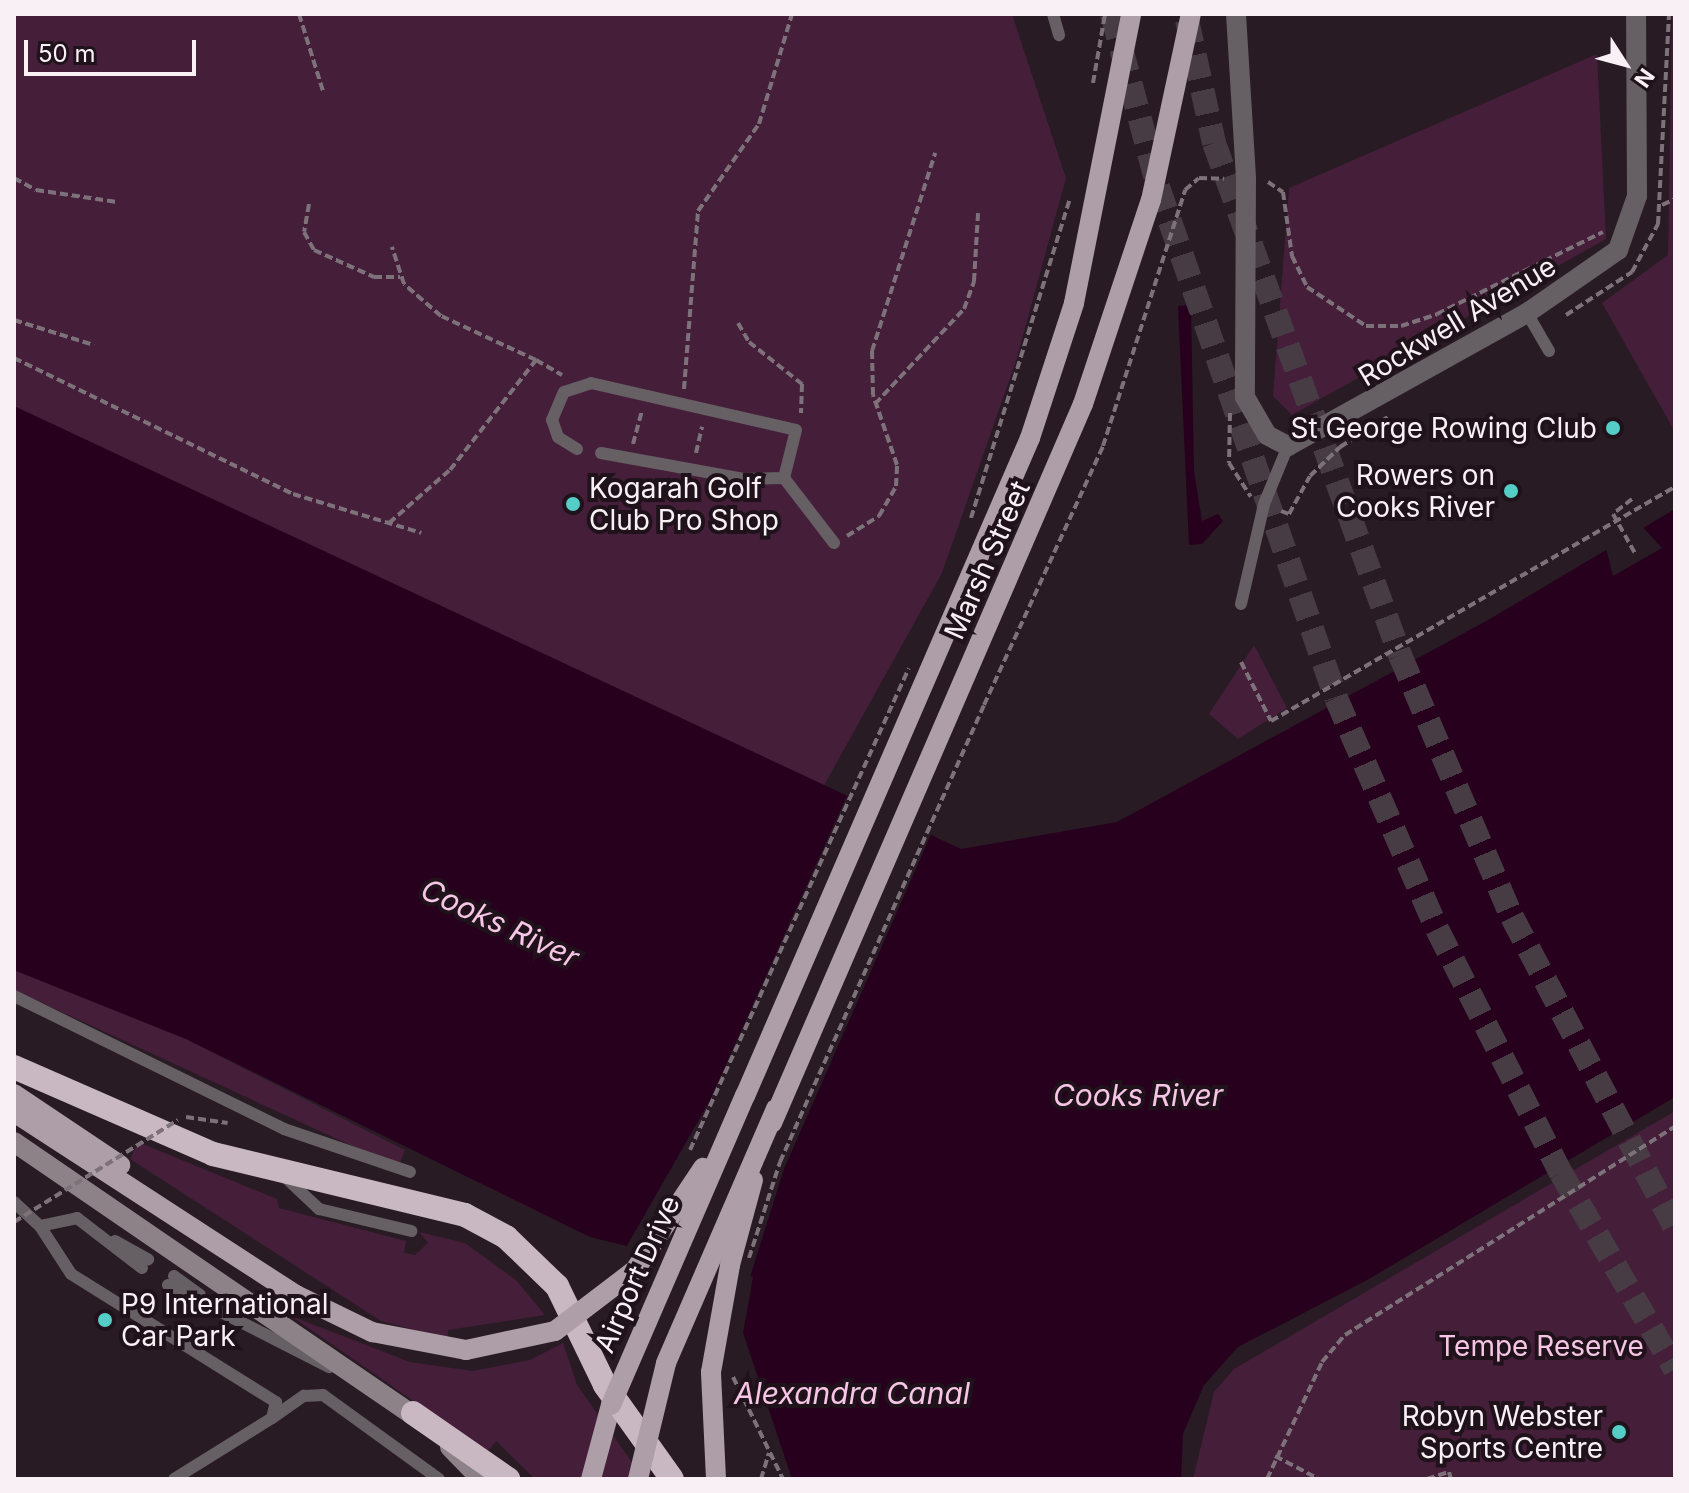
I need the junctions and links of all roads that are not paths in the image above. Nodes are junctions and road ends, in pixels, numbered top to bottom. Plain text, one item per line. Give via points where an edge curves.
1 (1053, 14) edge
2 (1131, 14) edge
3 (1191, 14) edge
4 (1236, 14) edge
5 (1636, 14) edge
6 (1059, 35) dead end
7 (1532, 322) junction
8 (1549, 351) dead end
9 (1288, 446) junction
10 (577, 449) dead end
11 (601, 453) dead end
12 (784, 478) junction
13 (834, 543) road end
14 (1241, 604) dead end
15 (14, 996) edge
16 (14, 1067) edge
17 (14, 1094) edge
18 (745, 1096) junction
19 (776, 1109) junction
20 (14, 1112) edge
21 (14, 1142) edge
22 (410, 1172) dead end
23 (282, 1174) junction
24 (14, 1202) edge
25 (40, 1226) junction
26 (193, 1228) junction
27 (411, 1231) dead end
28 (145, 1263) dead end
29 (171, 1280) dead end
30 (370, 1387) junction
31 (413, 1413) junction
32 (272, 1418) junction
33 (174, 1479) edge
34 (439, 1479) edge
35 (481, 1479) edge
36 (508, 1479) edge
37 (591, 1479) edge
38 (638, 1479) edge
39 (672, 1479) edge
40 (716, 1479) edge

1 - 6 lane
2 - 18 main road, Marsh Street via 1074,303 1013,483
3 - 19 main road, Marsh Street via 1151,200 1057,469
4 - 9 street via 1246,179 1245,397 1267,435
5 - 7 street, Rockwell Avenue via 1632,219 1608,261
7 - 8 lane
7 - 9 street, Rockwell Avenue
9 - 14 lane via 1264,504
10 - 12 lane via 558,437 552,420 574,384 796,430
11 - 12 lane
12 - 13 lane
15 - 22 lane via 284,1129
16 - 23 highway via 175,1140
17 - 26 main road via 91,1142
18 - 26 main road, bridge via 646,1256 603,1300 555,1331 466,1350 398,1341 322,1310
18 - 37 main road, Airport Drive, bridge via 611,1405
19 - 38 main road, bridge via 666,1363
19 - 40 main road, bridge via 714,1343
20 - 26 main road
21 - 30 street
23 - 27 lane via 319,1209
23 - 39 highway via 465,1215 524,1251 557,1286 605,1385
24 - 25 lane
25 - 28 lane via 77,1218
25 - 32 lane via 71,1274 272,1397
29 - 30 lane
30 - 31 street
31 - 35 street
31 - 36 highway
32 - 33 lane
32 - 34 lane via 304,1396 323,1395

